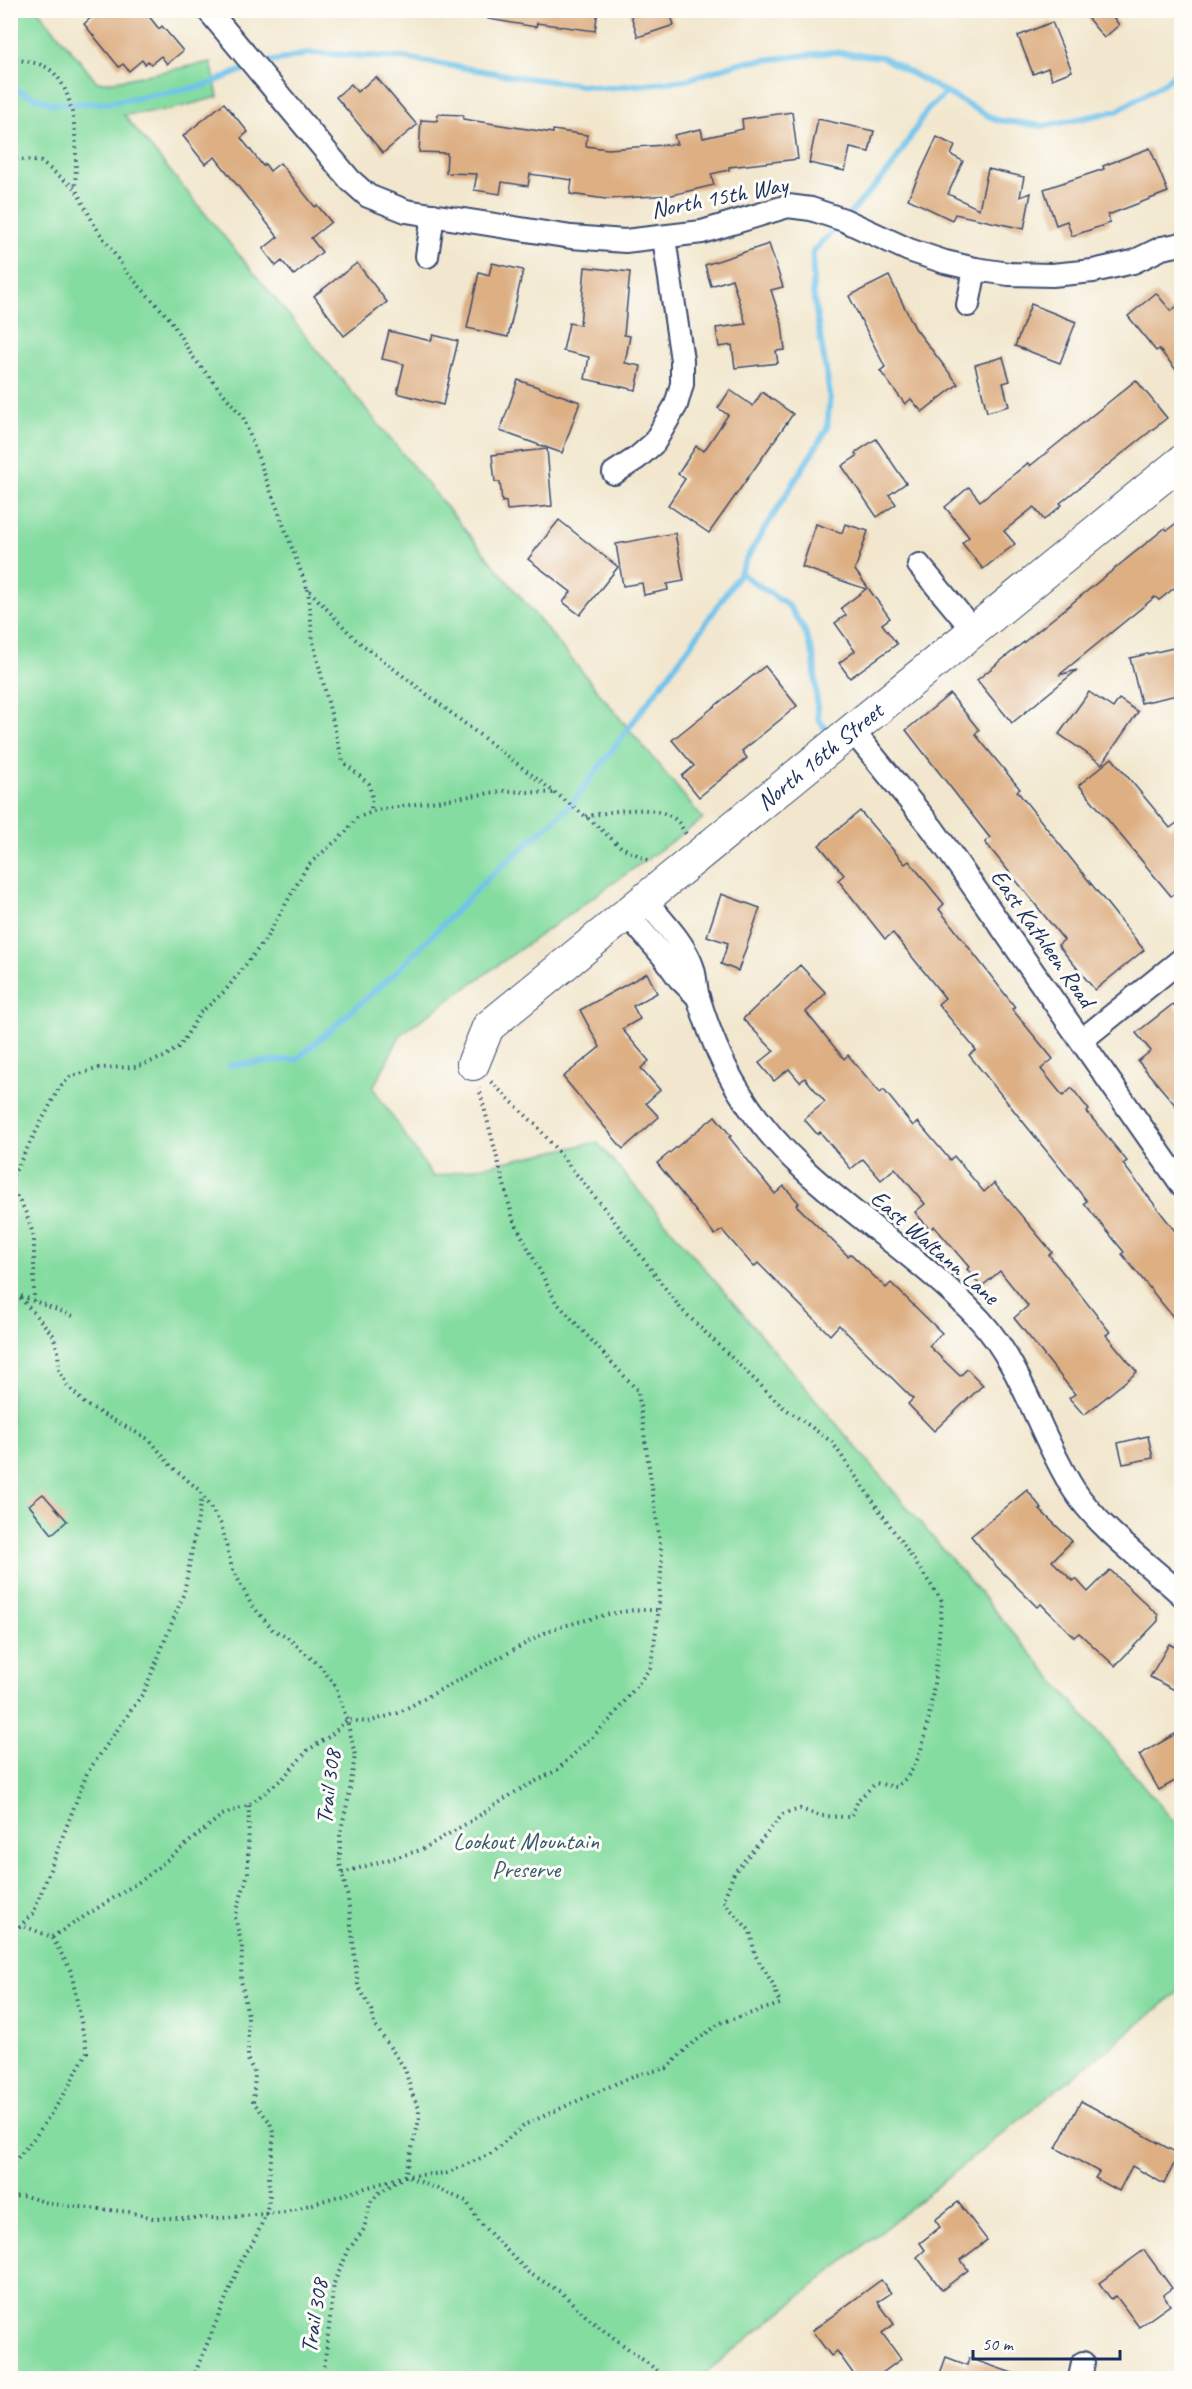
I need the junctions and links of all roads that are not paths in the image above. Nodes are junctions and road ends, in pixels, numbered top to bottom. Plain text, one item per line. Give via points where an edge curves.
1 (208, 10) edge
2 (433, 215) junction
3 (664, 238) junction
4 (1182, 244) edge
5 (427, 256) dead end
6 (975, 270) junction
7 (968, 305) dead end
8 (1182, 461) edge
9 (614, 473) dead end
10 (919, 565) dead end
11 (973, 630) junction
12 (852, 730) junction
13 (650, 910) junction
14 (1182, 959) edge
15 (1082, 1040) junction
16 (472, 1064) road end
17 (1182, 1185) edge
18 (1182, 1595) edge

1 - 2 street, North 15th Way via 350,180 368,196 406,211
2 - 3 street, North 15th Way via 571,237 625,241
2 - 5 street
3 - 6 street, North 15th Way via 702,232 788,206 811,208 909,250
3 - 9 street via 682,384 676,405 654,443
4 - 6 street, North 15th Way via 1093,271 1052,275
6 - 7 street
8 - 11 street, North 16th Street
10 - 11 street
11 - 12 street, North 16th Street
12 - 13 street, North 16th Street via 698,855
12 - 15 street, East Kathleen Road via 932,828
13 - 16 street, North 16th Street via 488,1027
13 - 18 street, East Waltann Lane via 680,963 692,967 698,997 731,1077 766,1128 792,1159 981,1321 1004,1350 1075,1491 1108,1528
14 - 15 street
15 - 17 street, East Kathleen Road

